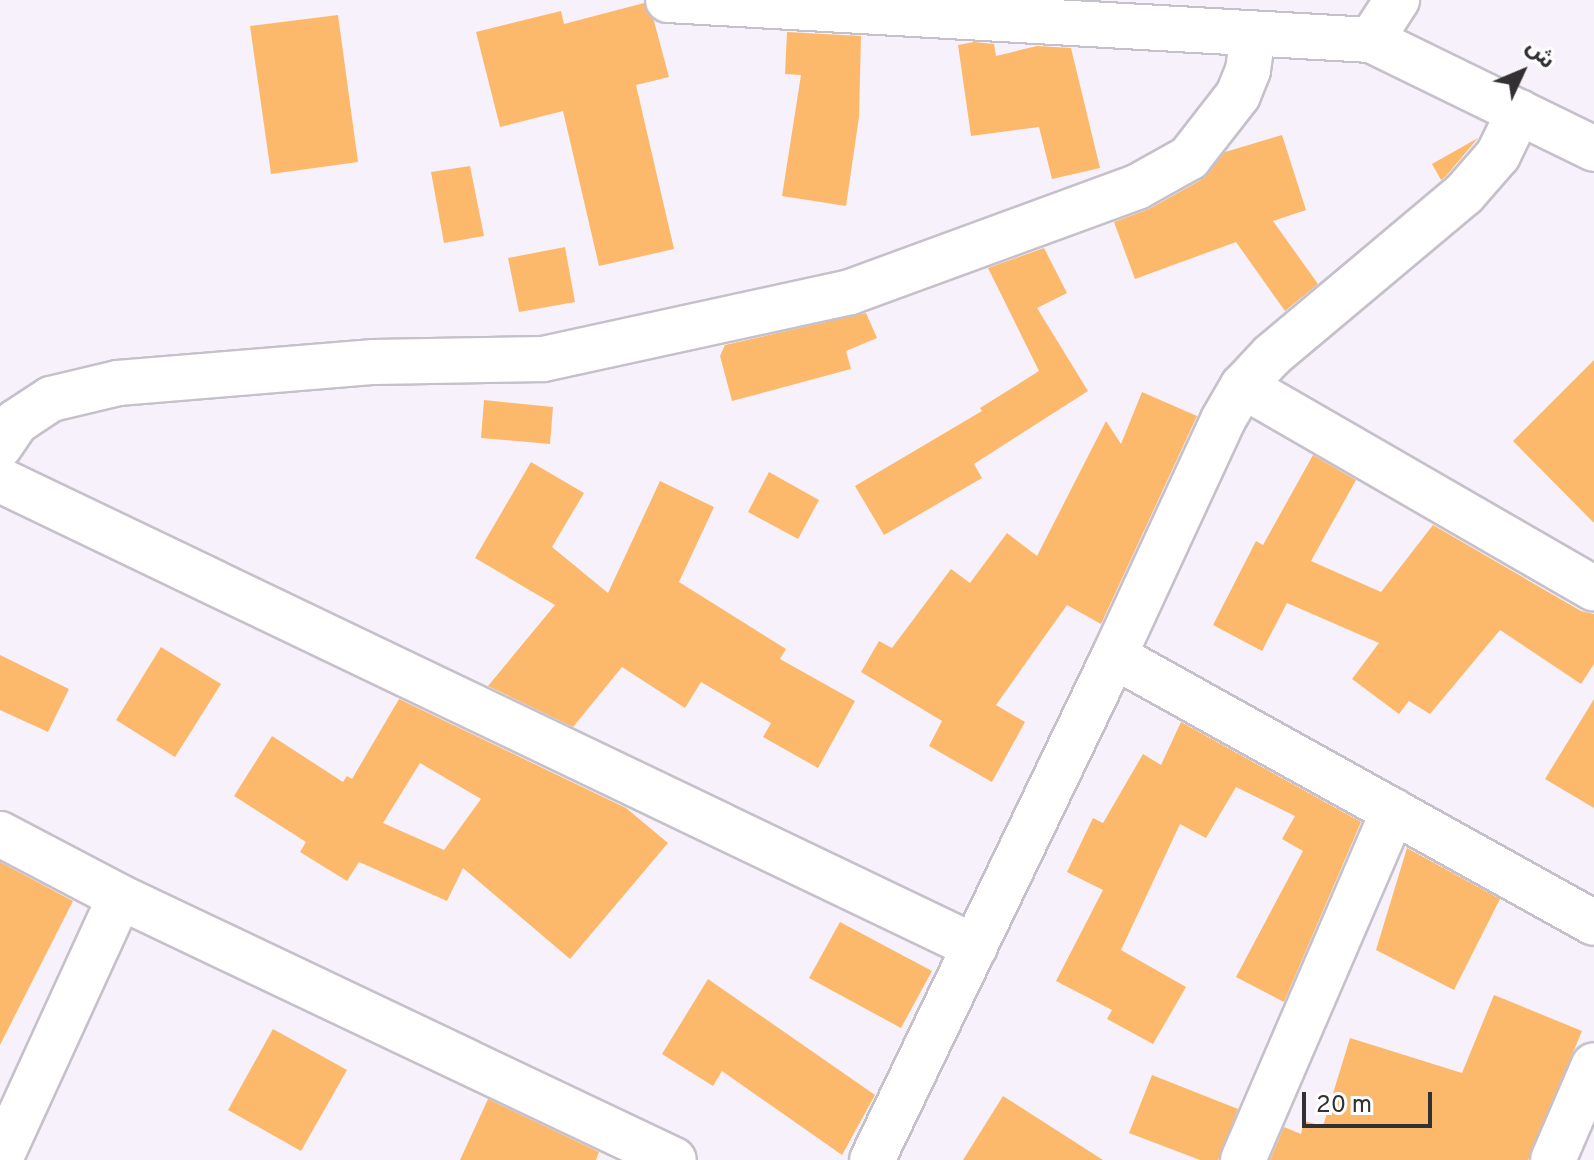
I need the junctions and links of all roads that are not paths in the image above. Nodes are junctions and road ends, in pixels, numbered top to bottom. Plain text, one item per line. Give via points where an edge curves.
1 (668, 0) edge
2 (1397, 0) edge
3 (927, 7) edge
4 (1253, 33) junction
5 (1371, 40) junction
6 (1519, 112) junction
7 (1594, 149) edge
8 (1243, 386) junction
9 (0, 446) edge
10 (0, 480) edge
11 (1594, 589) edge
12 (1114, 656) junction
13 (1393, 811) junction
14 (0, 834) edge
15 (120, 897) junction
16 (1594, 923) edge
17 (975, 947) junction
18 (1594, 1065) edge
19 (0, 1159) edge
20 (674, 1160) edge
21 (872, 1160) edge
22 (1243, 1160) edge
23 (1553, 1160) edge

1 - 3 street
2 - 5 street
3 - 4 street
4 - 5 street
4 - 9 street via 1238,95 1189,158 1137,187 850,292 543,359 374,362 118,383 51,399 16,422
5 - 6 street
6 - 7 street
6 - 8 street via 1498,155 1464,194 1272,355
8 - 11 street
8 - 12 street
10 - 17 street
12 - 13 street
12 - 17 street
13 - 16 street
13 - 22 street
14 - 15 street
15 - 19 street
15 - 20 street
17 - 21 street
18 - 23 street

